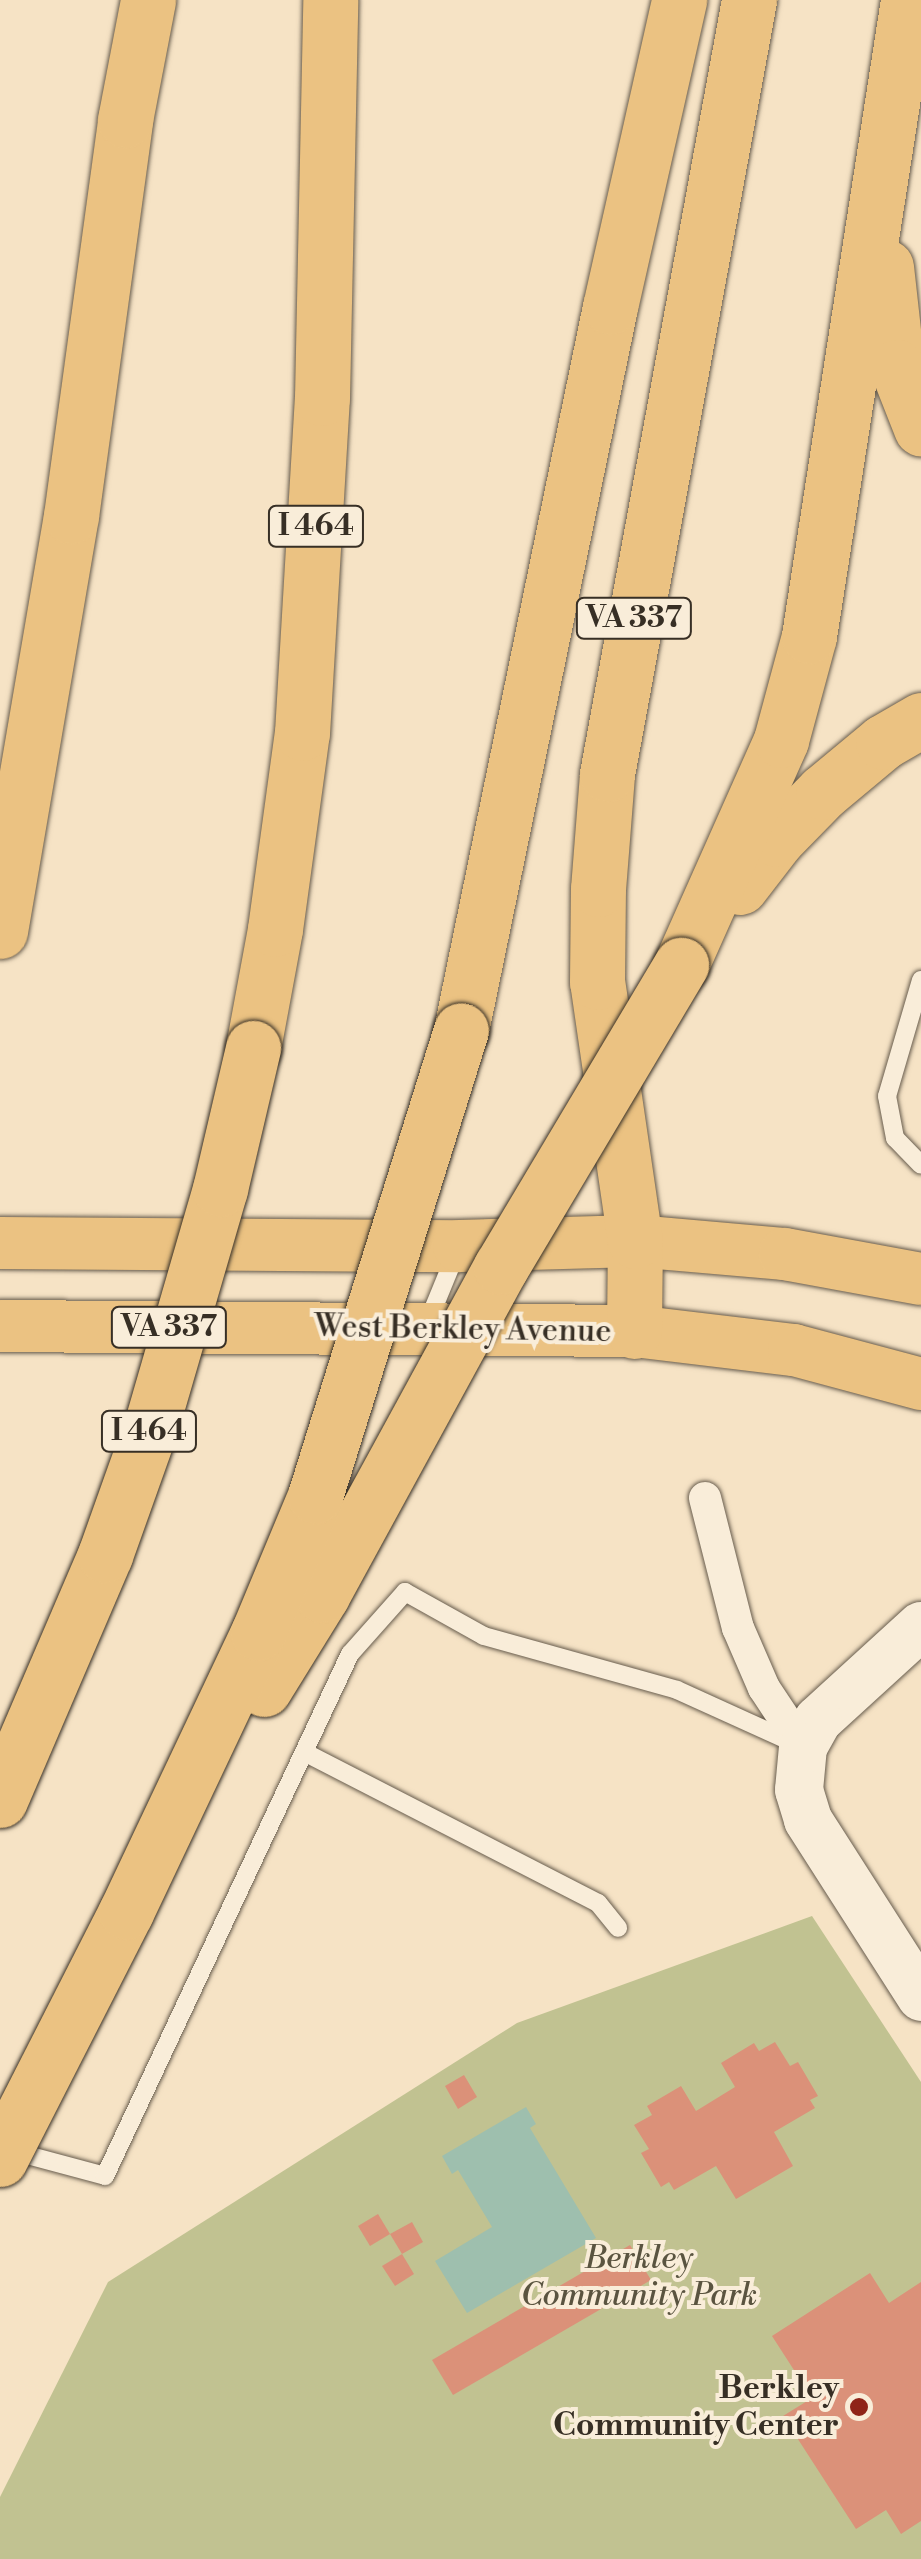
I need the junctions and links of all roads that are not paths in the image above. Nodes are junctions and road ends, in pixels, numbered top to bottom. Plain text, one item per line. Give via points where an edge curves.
1 (132, 0) edge
2 (148, 0) edge
3 (330, 0) edge
4 (679, 0) edge
5 (749, 0) edge
6 (908, 0) edge
7 (124, 120) junction
8 (890, 150) junction
9 (921, 428) edge
10 (921, 720) edge
11 (0, 931) edge
12 (681, 965) junction
13 (921, 980) edge
14 (921, 1165) edge
15 (634, 1241) junction
16 (0, 1243) edge
17 (459, 1246) junction
18 (921, 1279) edge
19 (0, 1326) edge
20 (426, 1328) junction
21 (634, 1331) junction
22 (921, 1384) edge
23 (706, 1498) dead end
24 (921, 1626) edge
25 (803, 1747) junction
26 (304, 1752) junction
27 (0, 1800) edge
28 (126, 1912) junction
29 (618, 1928) dead end
30 (921, 1997) edge
31 (0, 2148) edge
32 (0, 2159) edge

1 - 7 highway
2 - 7 highway
3 - 27 highway, I 464, bridge via 322,398 302,733 275,928 220,1188 152,1422 104,1555
4 - 28 highway, bridge via 461,1030 315,1496
5 - 15 highway, VA 337 via 607,774 597,982
6 - 8 highway
7 - 11 highway via 70,516
8 - 9 highway via 896,367
8 - 12 highway via 809,636 775,756
10 - 12 highway via 823,792 778,838
12 - 28 highway, bridge via 500,1267 322,1595
13 - 14 lane via 887,1096 895,1138
15 - 17 main road
15 - 18 main road via 785,1254
15 - 21 highway
16 - 17 main road
17 - 20 lane
19 - 20 main road, West Berkley Avenue / VA 337
20 - 21 main road, West Berkley Avenue / VA 337
21 - 22 main road, West Berkley Avenue / VA 337 via 794,1350
23 - 25 street via 738,1628 764,1688
24 - 25 main road via 818,1720
25 - 26 lane via 677,1690 484,1636 406,1592 350,1654
25 - 30 main road via 798,1790 808,1820
26 - 29 lane via 598,1903
26 - 31 lane via 105,2176
28 - 32 highway, bridge

